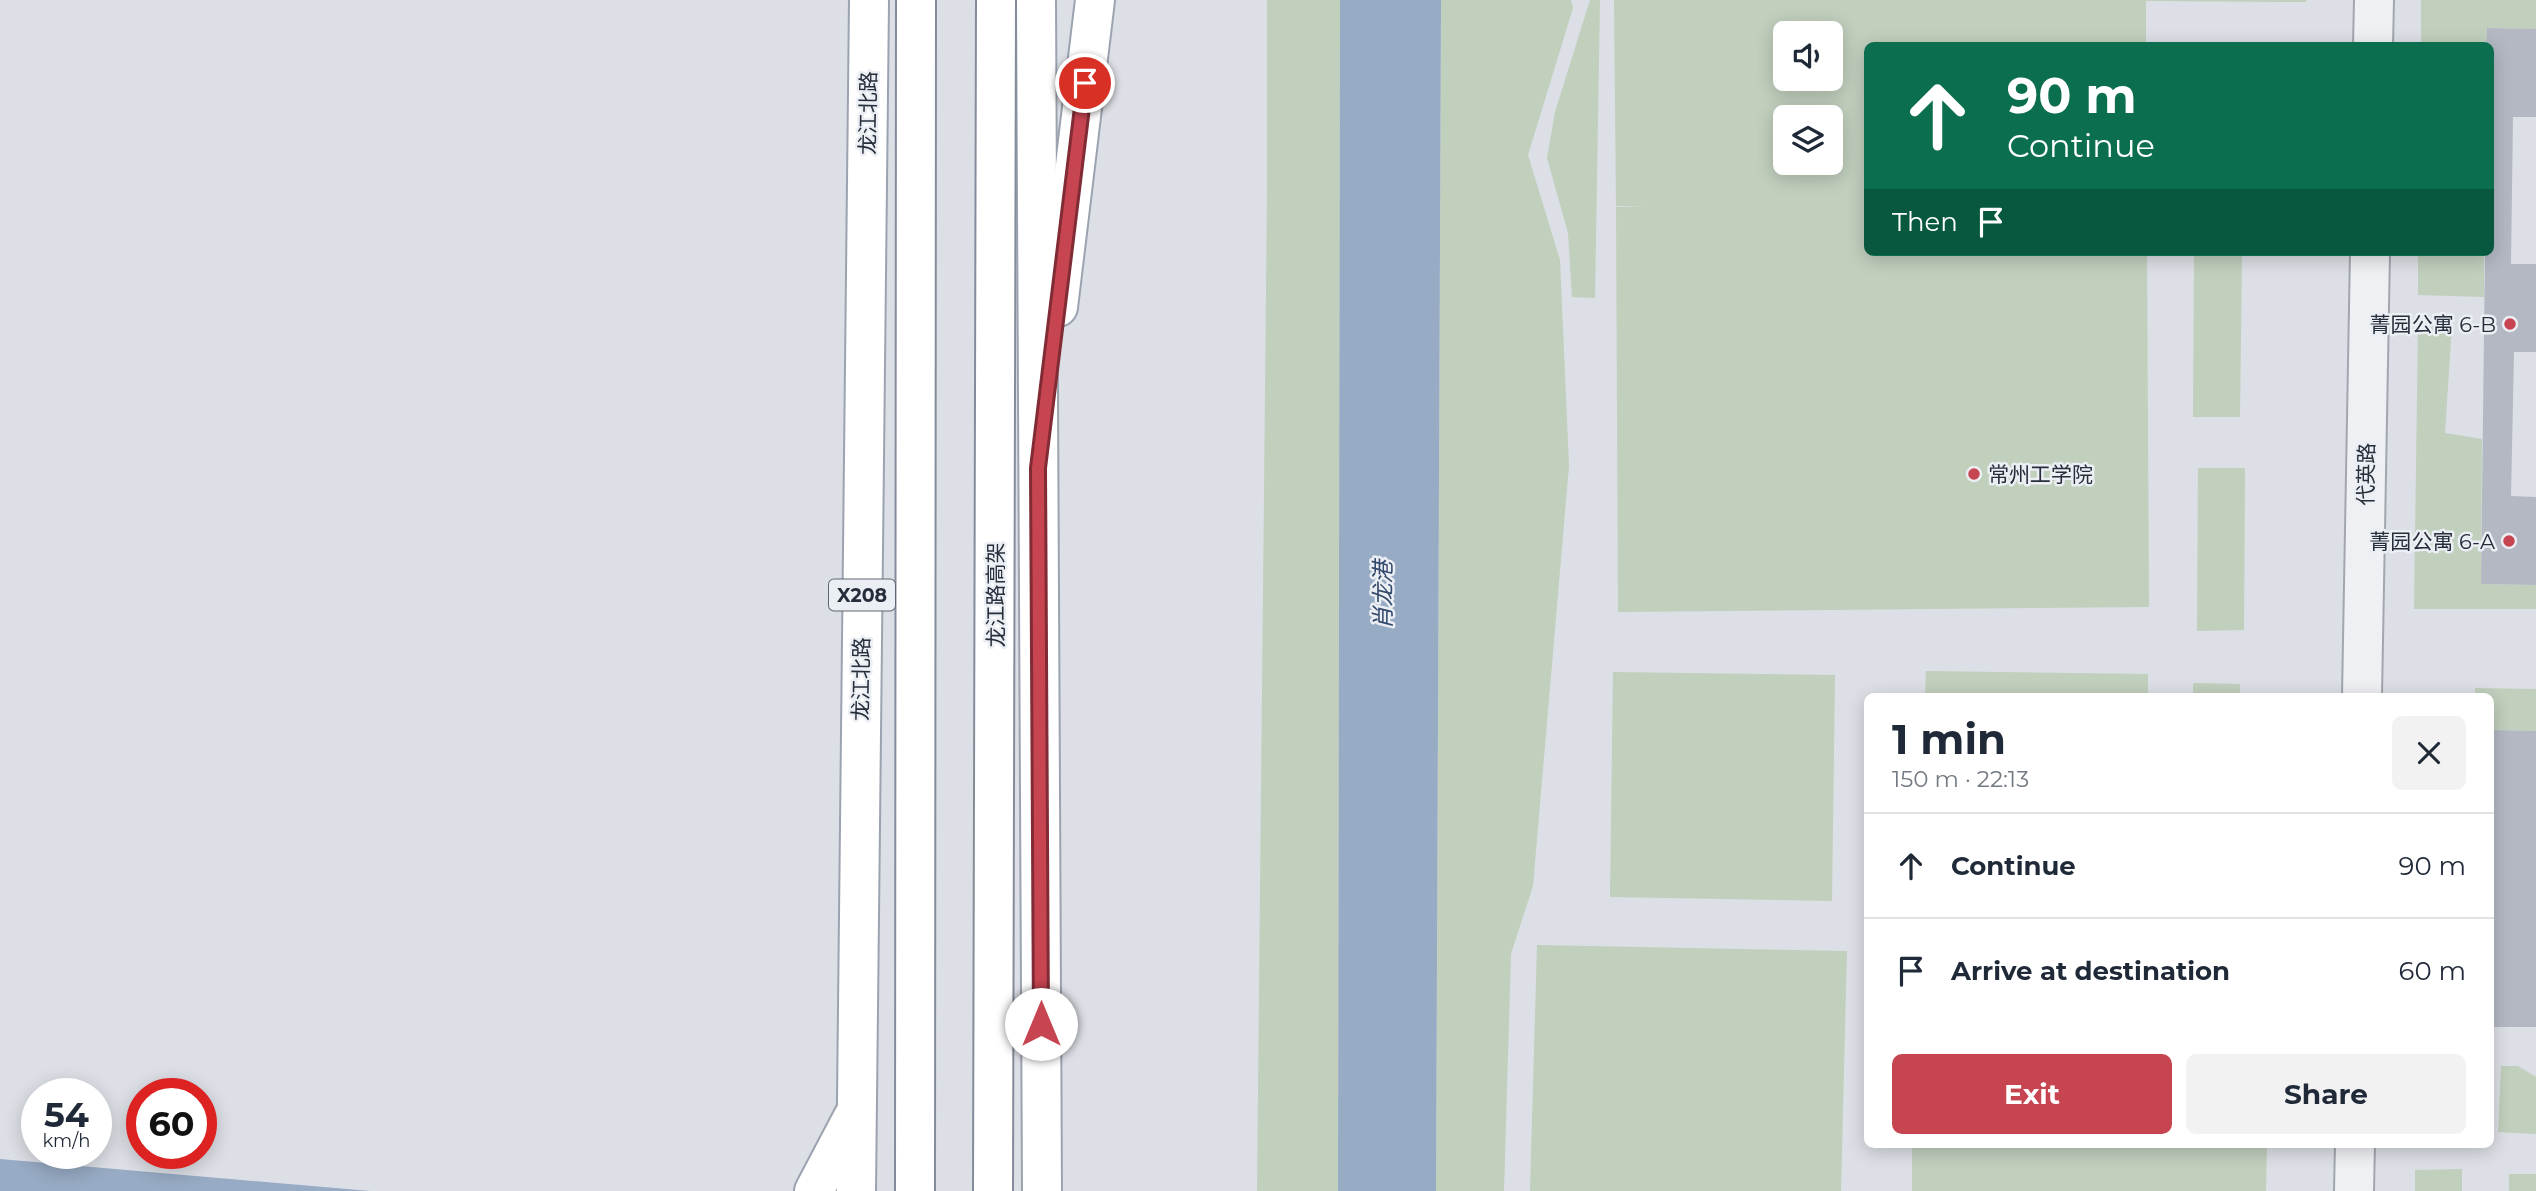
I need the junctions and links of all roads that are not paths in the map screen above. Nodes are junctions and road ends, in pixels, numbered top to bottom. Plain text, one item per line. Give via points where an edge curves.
1 (869, 0) edge
2 (916, 0) edge
3 (1036, 0) edge
4 (1095, 0) edge
5 (2374, 0) edge
6 (997, 5) edge
7 (2373, 42) edge
8 (2370, 256) edge
9 (1038, 468) junction
10 (2362, 693) edge
11 (856, 1112) junction
12 (2355, 1148) edge
13 (814, 1191) edge
14 (856, 1191) edge
15 (915, 1191) edge
16 (993, 1191) edge
17 (1042, 1191) edge
18 (2354, 1191) edge

1 - 11 main road, 龙江北路 / X208
2 - 15 main road
3 - 9 main road
4 - 9 main road
5 - 7 lane
6 - 16 main road, 龙江路高架
8 - 10 lane, 代英路
9 - 17 main road
11 - 13 main road
11 - 14 main road, 龙江北路 / X208
12 - 18 lane

